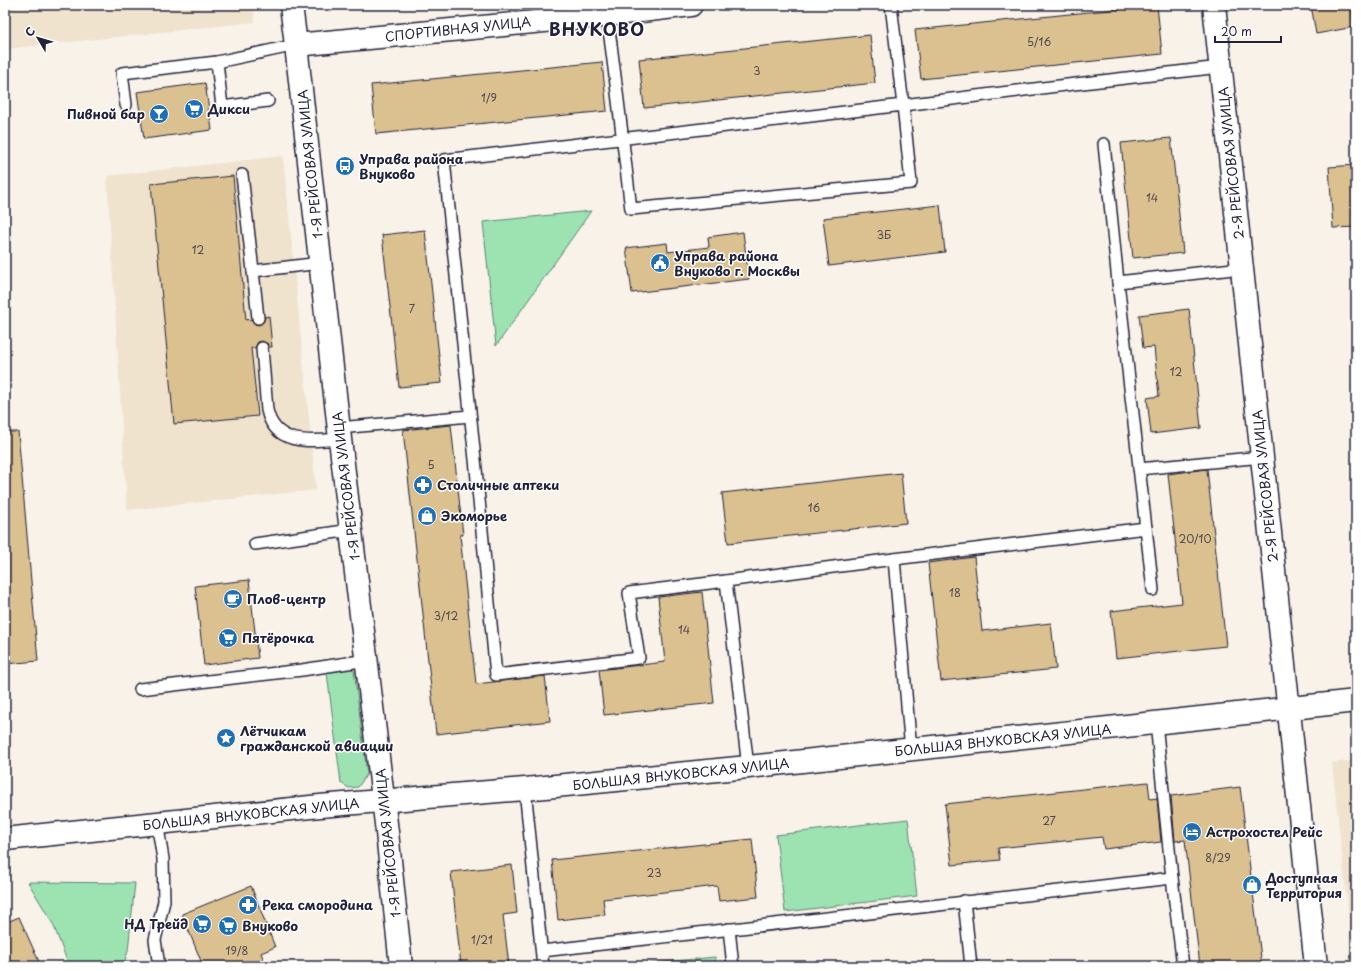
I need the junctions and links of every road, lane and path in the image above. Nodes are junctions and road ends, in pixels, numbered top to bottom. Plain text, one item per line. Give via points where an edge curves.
1 (292, 5) edge
2 (691, 5) edge
3 (891, 5) edge
4 (1214, 5) edge
5 (607, 14) junction
6 (296, 45) junction
7 (217, 62) junction
8 (1220, 67) junction
9 (268, 101) dead end
10 (126, 105) dead end
11 (903, 105) junction
12 (622, 138) junction
13 (1104, 144) dead end
14 (242, 175) dead end
15 (321, 264) junction
16 (1242, 268) junction
17 (253, 271) junction
18 (1118, 282) junction
19 (258, 318) dead end
20 (262, 348) dead end
21 (470, 416) junction
22 (340, 434) junction
23 (1262, 457) junction
24 (1139, 469) junction
25 (1146, 528) junction
26 (351, 530) junction
27 (255, 544) dead end
28 (894, 559) junction
29 (726, 581) junction
30 (1153, 590) dead end
31 (367, 660) junction
32 (140, 689) dead end
33 (1356, 701) edge
34 (1289, 708) junction
35 (1156, 723) junction
36 (911, 750) junction
37 (748, 767) junction
38 (525, 789) junction
39 (383, 801) junction
40 (157, 822) junction
41 (5, 839) edge
42 (1172, 878) junction
43 (964, 901) junction
44 (729, 929) junction
45 (542, 951) junction
46 (159, 966) edge
47 (401, 966) edge
48 (543, 966) edge
49 (733, 966) edge
50 (972, 966) edge
51 (1183, 966) edge
52 (1316, 966) edge

1 - 6 street, 1-Я РЕЙСОВАЯ УЛИЦА
2 - 5 street, СПОРТИВНАЯ УЛИЦА
3 - 11 lane
4 - 8 street, 2-Я РЕЙСОВАЯ УЛИЦА
5 - 6 street, СПОРТИВНАЯ УЛИЦА
5 - 12 lane
6 - 7 lane
6 - 15 street, 1-Я РЕЙСОВАЯ УЛИЦА
7 - 9 lane via 222,107
7 - 10 lane via 122,73
8 - 11 lane
8 - 16 street, 2-Я РЕЙСОВАЯ УЛИЦА
11 - 12 lane
11 - 12 lane via 912,183 631,209
12 - 21 lane via 444,160
13 - 18 lane
14 - 17 lane
15 - 17 lane
15 - 22 street, 1-Я РЕЙСОВАЯ УЛИЦА
16 - 18 lane
16 - 23 street, 2-Я РЕЙСОВАЯ УЛИЦА
17 - 19 lane
18 - 24 lane
20 - 22 lane via 267,410 274,427 293,439 311,442
21 - 22 lane
21 - 29 lane via 496,675 639,658 629,592
22 - 26 street, 1-Я РЕЙСОВАЯ УЛИЦА
23 - 24 lane
23 - 34 street, 2-Я РЕЙСОВАЯ УЛИЦА
24 - 25 lane
25 - 28 lane
25 - 30 lane
26 - 27 lane
26 - 31 street, 1-Я РЕЙСОВАЯ УЛИЦА
28 - 29 lane
28 - 36 lane
29 - 37 lane
31 - 32 lane
31 - 39 street, 1-Я РЕЙСОВАЯ УЛИЦА
33 - 34 street, БОЛЬШАЯ ВНУКОВСКАЯ УЛИЦА
34 - 35 street, БОЛЬШАЯ ВНУКОВСКАЯ УЛИЦА
34 - 52 street, 2-Я РЕЙСОВАЯ УЛИЦА
35 - 36 street, БОЛЬШАЯ ВНУКОВСКАЯ УЛИЦА
35 - 42 lane
36 - 37 street, БОЛЬШАЯ ВНУКОВСКАЯ УЛИЦА
37 - 38 street, БОЛЬШАЯ ВНУКОВСКАЯ УЛИЦА
38 - 39 street, БОЛЬШАЯ ВНУКОВСКАЯ УЛИЦА
38 - 45 lane
39 - 40 street, БОЛЬШАЯ ВНУКОВСКАЯ УЛИЦА
39 - 47 street, 1-Я РЕЙСОВАЯ УЛИЦА
40 - 41 street, БОЛЬШАЯ ВНУКОВСКАЯ УЛИЦА
40 - 46 lane via 163,859 164,901 155,940
42 - 43 lane
42 - 51 lane
43 - 44 lane
43 - 50 lane
44 - 45 lane
44 - 49 lane
45 - 48 lane

